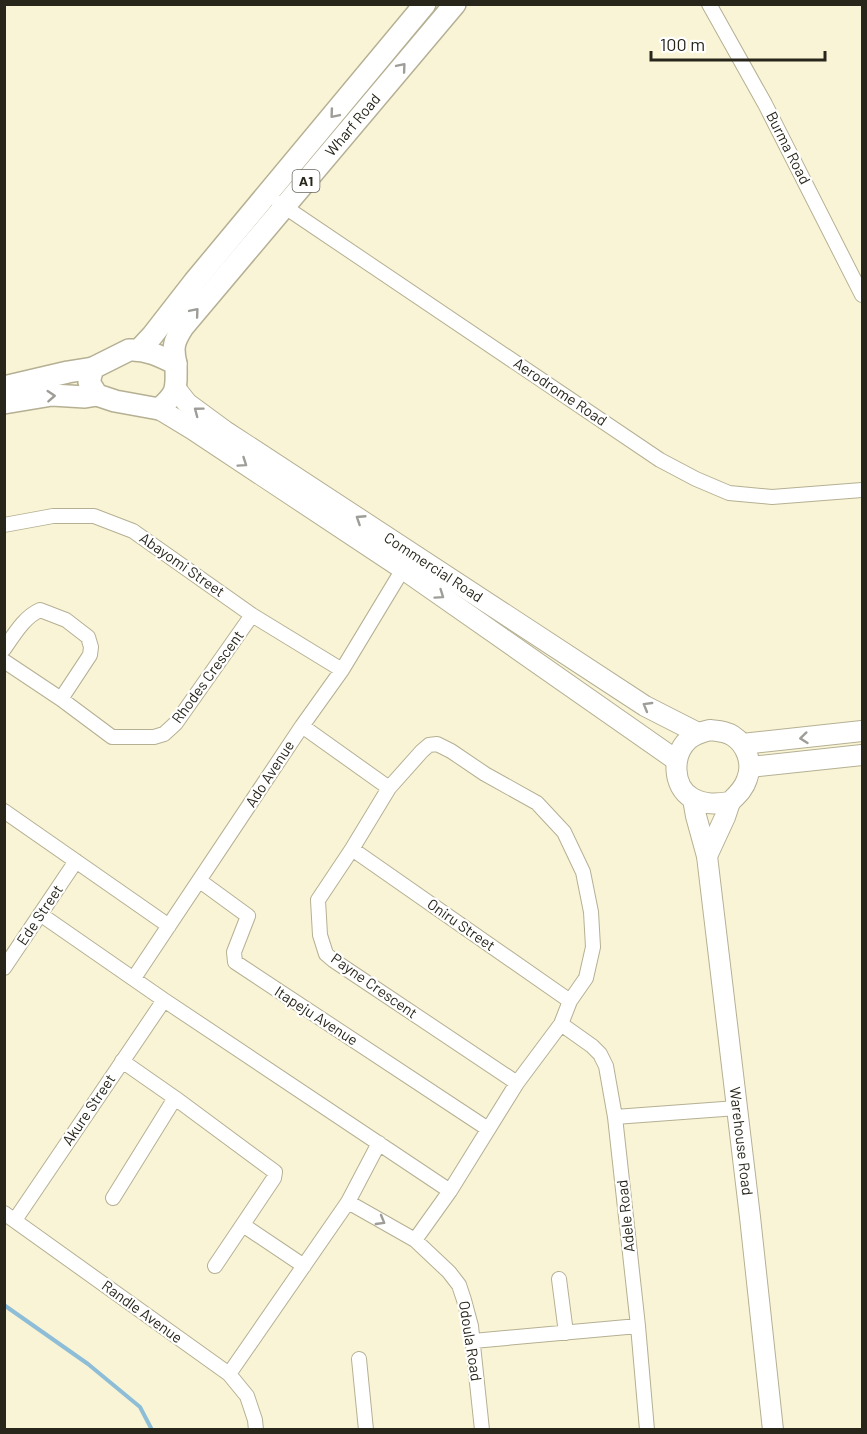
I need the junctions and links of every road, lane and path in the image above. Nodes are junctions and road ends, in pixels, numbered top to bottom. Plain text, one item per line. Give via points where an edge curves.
1 (425, 4) edge
2 (456, 4) edge
3 (709, 4) edge
4 (276, 200) junction
5 (862, 295) edge
6 (139, 350) junction
7 (176, 364) junction
8 (93, 368) junction
9 (4, 387) edge
10 (176, 389) junction
11 (97, 395) junction
12 (4, 403) edge
13 (159, 409) junction
14 (862, 490) edge
15 (4, 525) edge
16 (404, 569) junction
17 (252, 615) junction
18 (4, 649) edge
19 (4, 661) edge
20 (342, 670) junction
21 (61, 699) junction
22 (302, 726) junction
23 (862, 731) edge
24 (698, 733) junction
25 (742, 744) junction
26 (862, 755) edge
27 (676, 760) junction
28 (750, 767) junction
29 (388, 788) junction
30 (693, 798) junction
31 (730, 802) junction
32 (4, 811) edge
33 (352, 849) junction
34 (708, 856) junction
35 (76, 861) junction
36 (200, 881) junction
37 (40, 915) junction
38 (169, 927) junction
39 (4, 968) edge
40 (134, 978) junction
41 (164, 1000) junction
42 (570, 1001) junction
43 (561, 1024) junction
44 (122, 1061) junction
45 (518, 1083) junction
46 (175, 1098) junction
47 (737, 1108) junction
48 (615, 1117) junction
49 (488, 1129) junction
50 (379, 1143) junction
51 (450, 1191) junction
52 (113, 1198) dead end
53 (348, 1202) junction
54 (10, 1216) edge
55 (243, 1225) junction
56 (415, 1240) junction
57 (215, 1266) dead end
58 (304, 1266) junction
59 (559, 1279) dead end
60 (638, 1326) junction
61 (566, 1333) junction
62 (473, 1341) junction
63 (359, 1359) dead end
64 (229, 1374) junction
65 (256, 1430) edge
66 (366, 1430) edge
67 (482, 1430) edge
68 (647, 1430) edge
69 (773, 1430) edge

1 -> 4 main road, Wharf Road / A1
4 -> 2 main road, Wharf Road / A1
3 - 5 street, Burma Road via 765,104
4 - 6 main road, Wharf Road / A1
7 -> 4 main road, Wharf Road / A1 via 175,340
4 - 14 street, Aerodrome Road via 660,460 696,479 729,493 772,498
6 - 7 main road
6 - 8 main road via 129,350
7 - 10 main road
8 - 9 main road
8 - 11 main road via 89,381
10 - 13 main road
24 -> 10 main road, Commercial Road via 645,706 225,431
12 -> 11 main road via 52,395
11 - 13 main road
13 -> 16 main road, Commercial Road
15 - 17 street, Abayomi Street via 52,516 94,516 133,531
16 - 20 street, Ado Avenue
16 -> 27 main road, Commercial Road
17 - 20 street, Abayomi Street
17 - 21 street, Rhodes Crescent via 176,723 164,734 112,737
18 - 21 street via 21,625 40,610 66,620 88,637 90,655
19 - 21 street, Rhodes Crescent
20 - 22 street, Ado Avenue
22 - 29 street
22 - 36 street, Ado Avenue
23 -> 25 main road
24 - 25 main road via 722,731
24 - 27 main road via 688,740
25 - 28 main road
26 - 28 main road
27 - 30 main road via 680,783
28 - 31 main road via 742,790
29 - 33 street, Payne Crescent
29 - 42 street, Payne Crescent via 422,751 437,744 537,803 564,832 583,872 593,947 586,978
30 - 31 main road via 708,804
30 - 34 main road, Warehouse Road
31 - 34 main road, Warehouse Road
32 - 35 street
33 - 42 street, Oniru Street
33 - 45 street, Payne Crescent via 318,900 320,935 326,954
34 - 47 main road, Warehouse Road
35 - 37 street, Ede Street
35 - 38 street
36 - 38 street, Ado Avenue
36 - 49 street, Itapeju Avenue via 248,916 234,952 235,962
37 - 39 street, Ede Street
37 - 40 street
38 - 40 street, Ado Avenue
40 - 41 street
41 - 44 street, Akure Street
41 - 50 street
42 - 43 street
43 - 45 street
43 - 48 street, Adele Road via 600,1054 606,1066
44 - 46 street
44 - 54 street, Akure Street
45 - 49 street
46 - 52 street
46 - 55 street via 275,1172
47 - 48 street
47 - 69 main road, Warehouse Road
48 - 60 street, Adele Road
49 - 51 street
50 - 51 street
50 - 53 street
51 - 56 street
53 -> 56 street, Odoula Road
53 - 58 street
54 - 64 street, Randle Avenue
55 - 57 street
55 - 58 street
56 - 62 street, Odoula Road via 459,1285
58 - 64 street
59 - 61 street
60 - 61 street
60 - 68 street, Adele Road
61 - 62 street
62 - 67 street, Odoula Road
63 - 66 street
64 - 65 street, Randle Avenue via 247,1396

